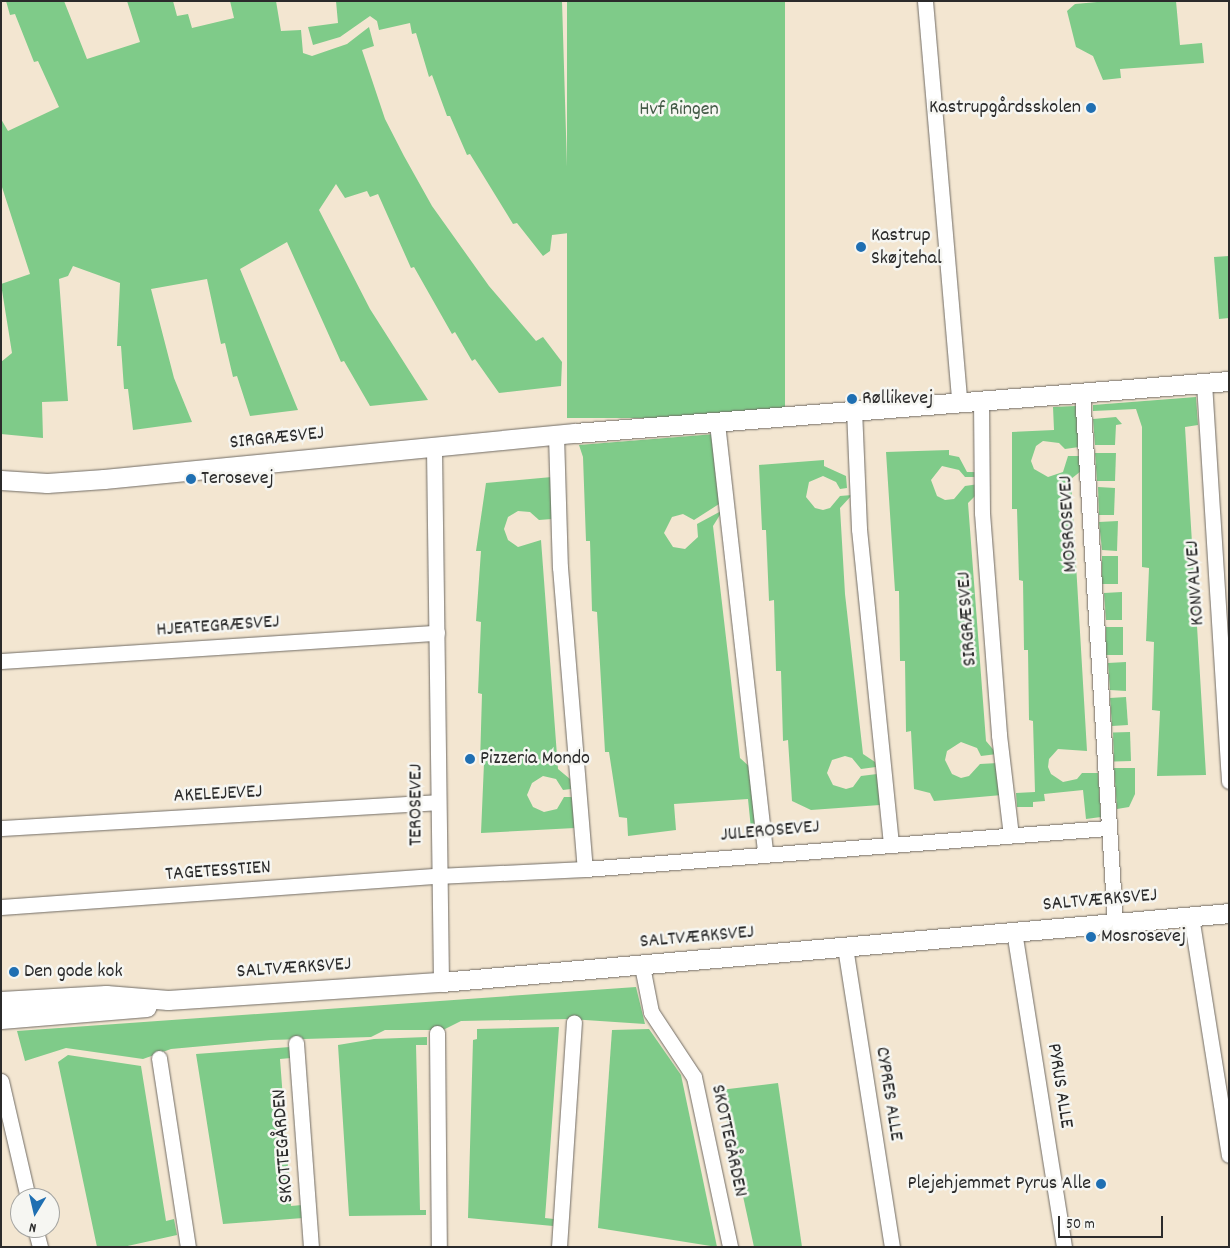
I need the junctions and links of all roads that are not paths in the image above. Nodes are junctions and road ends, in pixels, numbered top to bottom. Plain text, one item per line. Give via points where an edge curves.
1 (925, 1) edge
2 (1229, 380) edge
3 (1204, 383) junction
4 (1082, 392) junction
5 (982, 399) junction
6 (959, 401) junction
7 (854, 409) junction
8 (717, 423) junction
9 (556, 435) junction
10 (434, 448) junction
11 (1, 480) edge
12 (437, 633) junction
13 (1, 661) edge
14 (1229, 781) edge
15 (437, 802) junction
16 (1, 828) edge
17 (1107, 828) junction
18 (1011, 835) junction
19 (891, 843) junction
20 (764, 852) junction
21 (585, 869) junction
22 (437, 876) junction
23 (1, 908) edge
24 (1229, 914) edge
25 (1191, 916) junction
26 (1115, 923) junction
27 (1014, 931) junction
28 (845, 947) junction
29 (642, 966) junction
30 (441, 982) junction
31 (168, 1000) junction
32 (1, 1001) edge
33 (1, 1019) edge
34 (574, 1023) dead end
35 (436, 1033) dead end
36 (296, 1043) dead end
37 (159, 1058) dead end
38 (1, 1081) edge
39 (1229, 1155) edge
40 (26, 1188) edge
41 (188, 1247) edge
42 (311, 1247) edge
43 (439, 1247) edge
44 (559, 1247) edge
45 (730, 1247) edge
46 (892, 1247) edge
47 (1064, 1247) edge

1 - 6 street
2 - 3 street, SIRGRÆSVEJ
3 - 4 street, SIRGRÆSVEJ
3 - 14 street, KONVALVEJ
4 - 5 street, SIRGRÆSVEJ
4 - 17 street, MOSROSEVEJ
5 - 6 street, SIRGRÆSVEJ
5 - 18 street, SIRGRÆSVEJ via 982,513 999,735
6 - 7 street, SIRGRÆSVEJ
7 - 8 street, SIRGRÆSVEJ
7 - 19 street via 859,529
8 - 9 street, SIRGRÆSVEJ
8 - 20 street
9 - 10 street, SIRGRÆSVEJ
9 - 21 street via 560,567
10 - 11 street, SIRGRÆSVEJ via 104,479 47,483
10 - 12 street, TEROSEVEJ
12 - 13 street, HJERTEGRÆSVEJ
12 - 15 street, TEROSEVEJ
15 - 16 street, AKELEJEVEJ
15 - 22 street, TEROSEVEJ
17 - 18 street, JULEROSEVEJ
17 - 26 street, MOSROSEVEJ
18 - 19 street, JULEROSEVEJ
19 - 20 street, JULEROSEVEJ
20 - 21 street, JULEROSEVEJ
21 - 22 street, JULEROSEVEJ
22 - 23 street, TAGETESSTIEN
22 - 30 street, TEROSEVEJ
24 - 25 street, SALTVÆRKSVEJ
25 - 26 street, SALTVÆRKSVEJ
25 - 39 street
26 - 27 street, SALTVÆRKSVEJ
27 - 28 street, SALTVÆRKSVEJ
27 - 47 street, PYRUS ALLE
28 - 29 street, SALTVÆRKSVEJ
28 - 46 street, CYPRES ALLE
29 - 30 street, SALTVÆRKSVEJ
29 - 45 street, SKOTTEGÅRDEN via 651,1012 694,1077
30 - 31 street, SALTVÆRKSVEJ
31 - 32 street, SALTVÆRKSVEJ via 106,995
31 - 33 street, SALTVÆRKSVEJ via 150,1007
34 - 44 street
35 - 43 street
36 - 42 street, SKOTTEGÅRDEN
37 - 41 street
38 - 40 street

